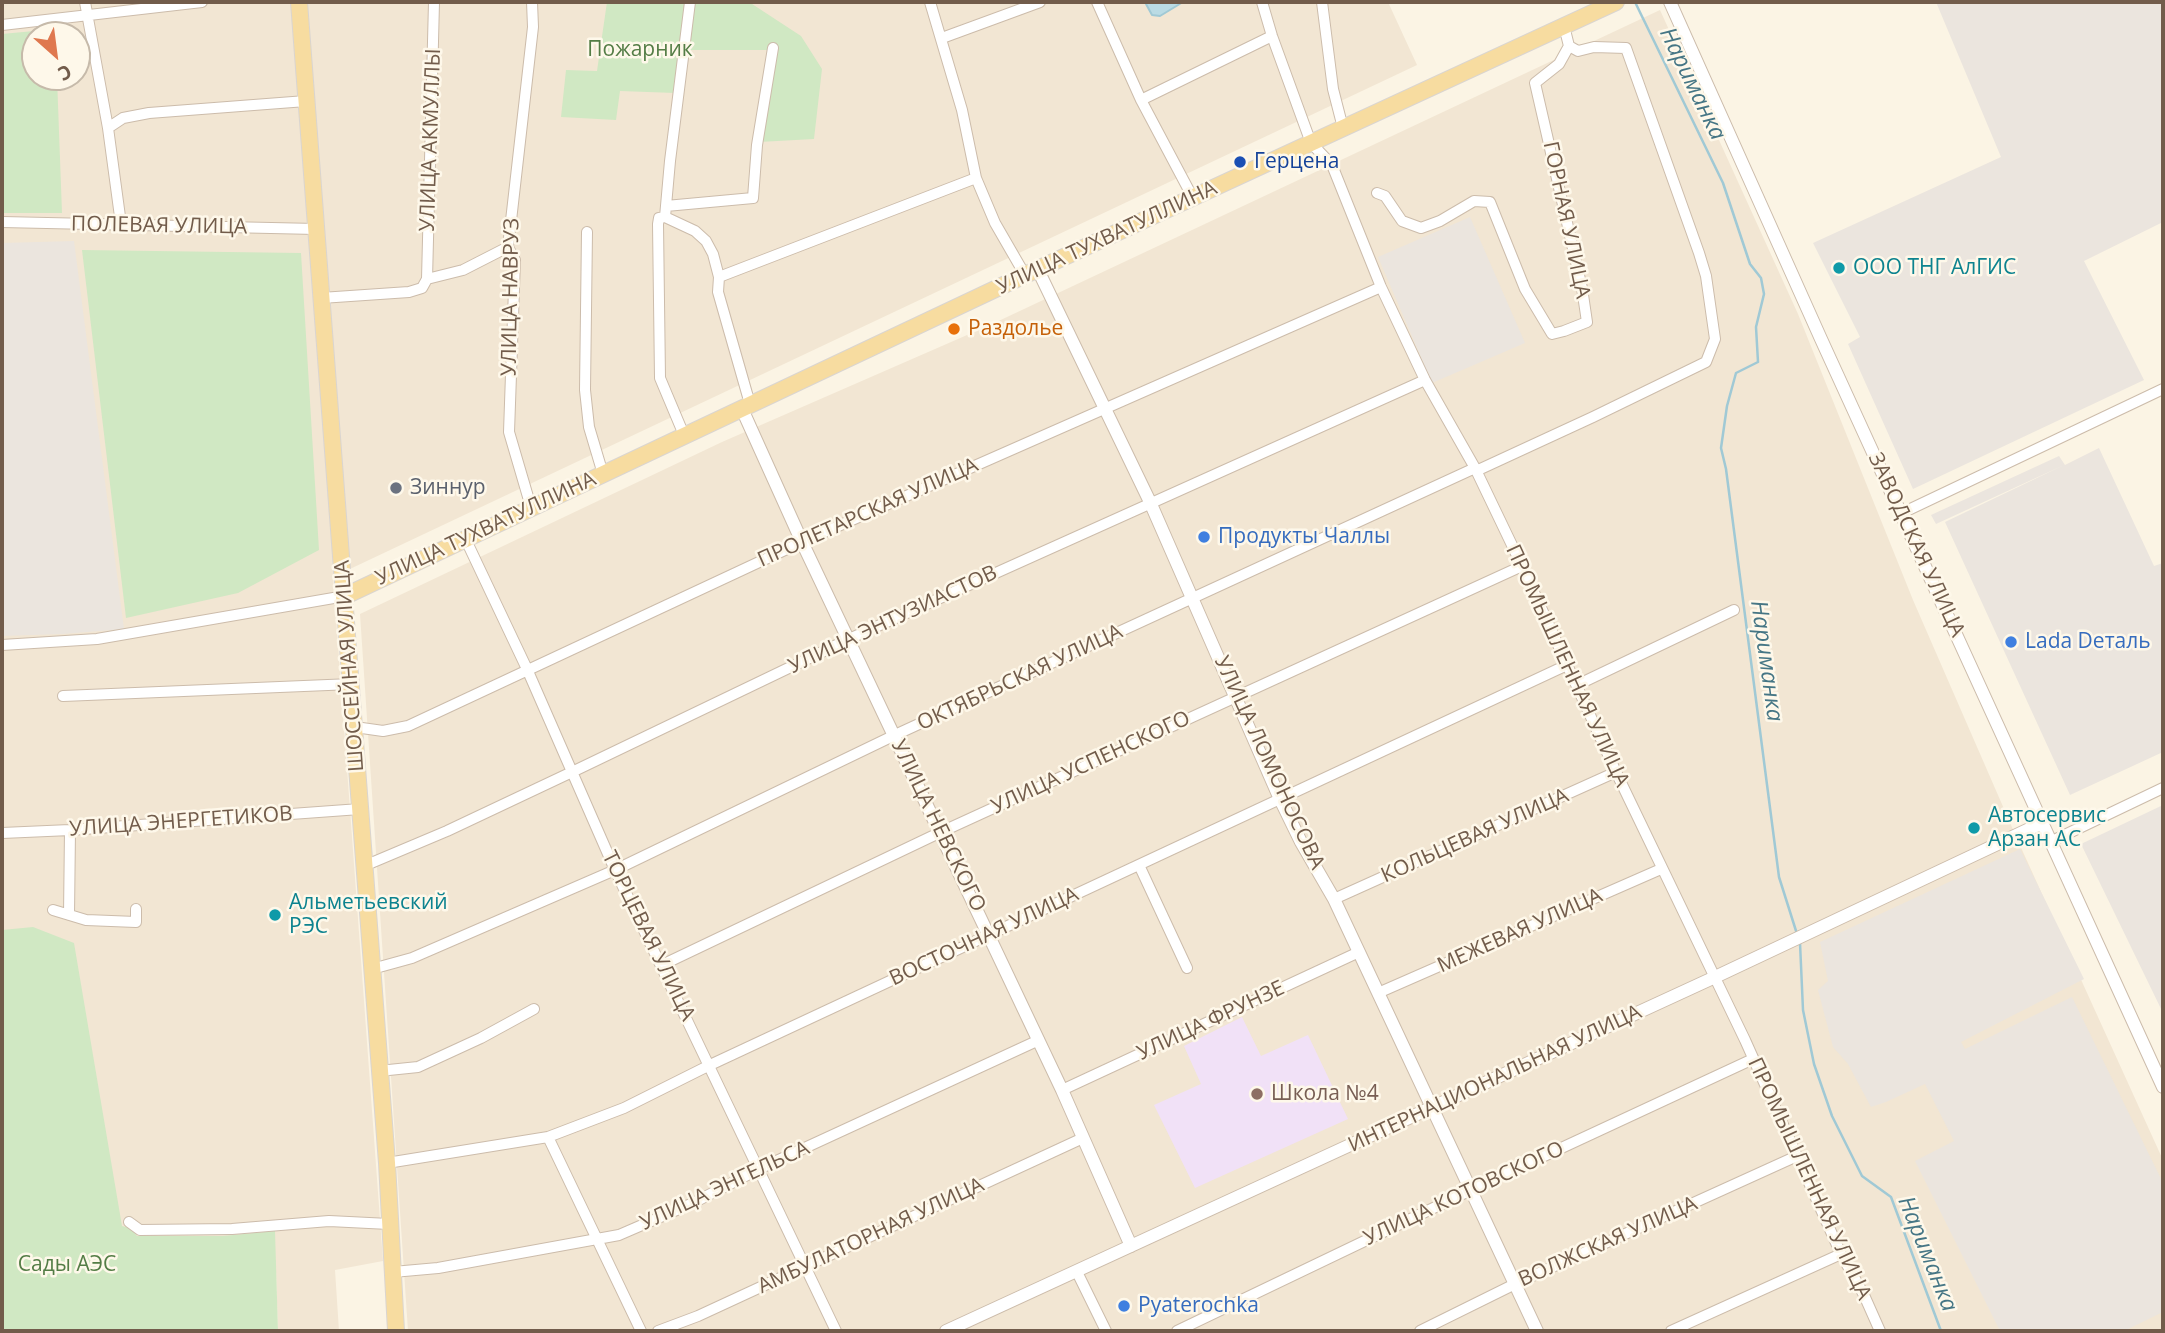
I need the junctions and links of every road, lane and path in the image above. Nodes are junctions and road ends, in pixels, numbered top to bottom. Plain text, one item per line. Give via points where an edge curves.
1 (85, 2) edge
2 (202, 2) edge
3 (299, 2) edge
4 (435, 2) edge
5 (533, 2) edge
6 (690, 2) edge
7 (930, 2) edge
8 (1040, 2) edge
9 (1097, 2) edge
10 (1262, 2) edge
11 (1322, 2) edge
12 (1616, 2) edge
13 (1670, 2) edge
14 (86, 16) junction
15 (2, 25) edge
16 (1563, 26) junction
17 (1272, 36) junction
18 (942, 38) junction
19 (1569, 46) junction
20 (773, 48) dead end
21 (1141, 100) junction
22 (306, 101) junction
23 (107, 128) junction
24 (1343, 128) junction
25 (1311, 143) junction
26 (976, 178) junction
27 (1377, 193) dead end
28 (1192, 198) junction
29 (666, 211) junction
30 (2, 222) edge
31 (121, 224) junction
32 (316, 229) junction
33 (587, 232) dead end
34 (508, 247) junction
35 (1031, 272) junction
36 (719, 277) junction
37 (427, 278) junction
38 (1381, 287) junction
39 (321, 298) junction
40 (1425, 380) junction
41 (2163, 389) edge
42 (746, 407) junction
43 (1103, 408) junction
44 (684, 435) junction
45 (1476, 470) junction
46 (603, 474) junction
47 (1150, 502) junction
48 (531, 507) junction
49 (1902, 513) junction
50 (465, 538) junction
51 (802, 542) junction
52 (1522, 566) junction
53 (345, 596) junction
54 (1194, 598) junction
55 (1734, 610) dead end
56 (849, 639) junction
57 (2, 645) edge
58 (1567, 665) junction
59 (527, 669) junction
60 (352, 684) junction
61 (1577, 685) junction
62 (63, 696) dead end
63 (1237, 696) junction
64 (355, 727) junction
65 (894, 735) junction
66 (572, 772) junction
67 (1616, 772) junction
68 (2163, 788) edge
69 (1280, 799) junction
70 (360, 809) junction
71 (2042, 823) junction
72 (71, 830) junction
73 (941, 832) junction
74 (2, 833) edge
75 (2050, 842) junction
76 (1139, 865) junction
77 (364, 866) junction
78 (1661, 869) junction
79 (615, 870) junction
80 (1334, 899) junction
81 (53, 909) dead end
82 (136, 909) dead end
83 (69, 915) junction
84 (990, 934) junction
85 (1359, 952) junction
86 (662, 965) junction
87 (1187, 968) dead end
88 (372, 969) junction
89 (1713, 978) junction
90 (1378, 992) junction
91 (534, 1009) dead end
92 (1039, 1040) junction
93 (1753, 1059) junction
94 (710, 1065) junction
95 (380, 1071) junction
96 (2163, 1087) edge
97 (1062, 1090) junction
98 (1434, 1107) junction
99 (548, 1137) junction
100 (1083, 1138) junction
101 (1797, 1156) junction
102 (387, 1163) junction
103 (759, 1169) junction
104 (1471, 1190) junction
105 (130, 1222) dead end
106 (390, 1224) junction
107 (598, 1239) junction
108 (1131, 1246) junction
109 (1841, 1254) junction
110 (805, 1265) junction
111 (393, 1272) junction
112 (1077, 1272) junction
113 (1515, 1284) junction
114 (397, 1331) edge
115 (641, 1331) edge
116 (658, 1331) edge
117 (836, 1331) edge
118 (946, 1331) edge
119 (1106, 1331) edge
120 (1177, 1331) edge
121 (1420, 1331) edge
122 (1537, 1331) edge
123 (1671, 1331) edge
124 (1880, 1331) edge

1 - 14 street
2 - 14 street
3 - 22 main road, ШОССЕЙНАЯ УЛИЦА
4 - 37 street, УЛИЦА АКМУЛЛЫ
5 - 34 street, УЛИЦА НАВРУЗ
6 - 29 street
7 - 18 street, УЛИЦА ЛОМОНОСОВА
8 - 18 street
9 - 21 street
10 - 17 street, ПРОМЫШЛЕННАЯ УЛИЦА
11 - 24 street
12 - 16 main road, УЛИЦА ТУХВАТУЛЛИНА
13 - 49 street, ЗАВОДСКАЯ УЛИЦА
14 - 15 street
14 - 23 street
16 - 19 street
16 - 24 main road, УЛИЦА ТУХВАТУЛЛИНА
17 - 21 street
17 - 25 street, ПРОМЫШЛЕННАЯ УЛИЦА
18 - 26 street, УЛИЦА ЛОМОНОСОВА
19 - 27 street, ГОРНАЯ УЛИЦА via 1559,64 1535,83 1587,322 1552,334 1525,289 1490,202 1474,201 1420,228 1402,221 1385,196
19 - 45 street, ОКТЯБРЬСКАЯ УЛИЦА via 1578,51 1626,48 1706,276 1715,339 1706,362
20 - 29 street via 753,198
21 - 28 street
22 - 23 street via 149,113 123,118
22 - 32 main road, ШОССЕЙНАЯ УЛИЦА
23 - 31 street
24 - 25 main road, УЛИЦА ТУХВАТУЛЛИНА
25 - 28 main road, УЛИЦА ТУХВАТУЛЛИНА
25 - 38 street, ПРОМЫШЛЕННАЯ УЛИЦА via 1332,165
26 - 35 street, УЛИЦА ЛОМОНОСОВА via 995,223
26 - 36 street
28 - 35 main road, УЛИЦА ТУХВАТУЛЛИНА
29 - 36 street via 706,241
29 - 44 street via 658,224 660,378
30 - 31 street, ПОЛЕВАЯ УЛИЦА
31 - 32 street, ПОЛЕВАЯ УЛИЦА
32 - 39 main road, ШОССЕЙНАЯ УЛИЦА
33 - 46 street via 585,390 589,427
34 - 37 street via 463,270
34 - 48 street, УЛИЦА НАВРУЗ via 515,260 509,432
35 - 42 main road, УЛИЦА ТУХВАТУЛЛИНА
35 - 43 street, УЛИЦА ЛОМОНОСОВА
36 - 42 street via 718,292
37 - 39 street via 422,288 409,292
38 - 40 street, ПРОМЫШЛЕННАЯ УЛИЦА
38 - 43 street, ПРОЛЕТАРСКАЯ УЛИЦА
39 - 53 main road, ШОССЕЙНАЯ УЛИЦА
40 - 45 street, ПРОМЫШЛЕННАЯ УЛИЦА
40 - 47 street, УЛИЦА ЭНТУЗИАСТОВ
41 - 49 street
42 - 44 main road, УЛИЦА ТУХВАТУЛЛИНА
42 - 51 street, УЛИЦА НЕВСКОГО
43 - 47 street, УЛИЦА ЛОМОНОСОВА
43 - 51 street, ПРОЛЕТАРСКАЯ УЛИЦА
44 - 46 main road, УЛИЦА ТУХВАТУЛЛИНА
45 - 52 street, ПРОМЫШЛЕННАЯ УЛИЦА
45 - 54 street, ОКТЯБРЬСКАЯ УЛИЦА
46 - 48 main road, УЛИЦА ТУХВАТУЛЛИНА
47 - 54 street, УЛИЦА ЛОМОНОСОВА
47 - 56 street, УЛИЦА ЭНТУЗИАСТОВ
48 - 50 main road, УЛИЦА ТУХВАТУЛЛИНА
49 - 71 street, ЗАВОДСКАЯ УЛИЦА
50 - 53 main road, УЛИЦА ТУХВАТУЛЛИНА
50 - 59 street, ТОРЦЕВАЯ УЛИЦА
51 - 56 street, УЛИЦА НЕВСКОГО
51 - 59 street, ПРОЛЕТАРСКАЯ УЛИЦА
52 - 58 street, ПРОМЫШЛЕННАЯ УЛИЦА
52 - 63 street, УЛИЦА УСПЕНСКОГО
53 - 57 street, УЛИЦА ТУХВАТУЛЛИНА via 97,639
53 - 60 main road, ШОССЕЙНАЯ УЛИЦА
54 - 63 street, УЛИЦА ЛОМОНОСОВА
54 - 65 street, ОКТЯБРЬСКАЯ УЛИЦА
55 - 61 street
56 - 65 street, УЛИЦА НЕВСКОГО
56 - 66 street, УЛИЦА ЭНТУЗИАСТОВ
58 - 61 street, ПРОМЫШЛЕННАЯ УЛИЦА
58 - 69 street, ВОСТОЧНАЯ УЛИЦА
59 - 64 street, ПРОЛЕТАРСКАЯ УЛИЦА via 408,726 383,731
59 - 66 street, ТОРЦЕВАЯ УЛИЦА
60 - 62 street
60 - 64 main road, ШОССЕЙНАЯ УЛИЦА
61 - 67 street, ПРОМЫШЛЕННАЯ УЛИЦА
63 - 69 street, УЛИЦА ЛОМОНОСОВА
63 - 73 street, УЛИЦА УСПЕНСКОГО
64 - 70 main road, ШОССЕЙНАЯ УЛИЦА
65 - 73 street, УЛИЦА НЕВСКОГО
65 - 79 street, ОКТЯБРЬСКАЯ УЛИЦА
66 - 77 street, УЛИЦА ЭНТУЗИАСТОВ
66 - 79 street, ТОРЦЕВАЯ УЛИЦА
67 - 78 street, ПРОМЫШЛЕННАЯ УЛИЦА
67 - 80 street, КОЛЬЦЕВАЯ УЛИЦА
68 - 75 street
69 - 76 street, ВОСТОЧНАЯ УЛИЦА
69 - 80 street, УЛИЦА ЛОМОНОСОВА
70 - 72 street, УЛИЦА ЭНЕРГЕТИКОВ
70 - 77 main road, ШОССЕЙНАЯ УЛИЦА
71 - 75 street, ЗАВОДСКАЯ УЛИЦА
71 - 89 street, ИНТЕРНАЦИОНАЛЬНАЯ УЛИЦА
72 - 74 street, УЛИЦА ЭНЕРГЕТИКОВ
72 - 83 street
73 - 84 street, УЛИЦА НЕВСКОГО
73 - 86 street, УЛИЦА УСПЕНСКОГО
75 - 96 street, ЗАВОДСКАЯ УЛИЦА
76 - 84 street, ВОСТОЧНАЯ УЛИЦА
76 - 87 street
77 - 88 main road, ШОССЕЙНАЯ УЛИЦА
78 - 89 street, ПРОМЫШЛЕННАЯ УЛИЦА
78 - 90 street, МЕЖЕВАЯ УЛИЦА
79 - 86 street, ТОРЦЕВАЯ УЛИЦА
79 - 88 street, ОКТЯБРЬСКАЯ УЛИЦА via 412,958
80 - 85 street, УЛИЦА ЛОМОНОСОВА
81 - 83 street
82 - 83 street via 136,922
84 - 92 street, УЛИЦА НЕВСКОГО
84 - 94 street, ВОСТОЧНАЯ УЛИЦА
85 - 90 street, УЛИЦА ЛОМОНОСОВА
85 - 97 street, УЛИЦА ФРУНЗЕ
86 - 94 street, ТОРЦЕВАЯ УЛИЦА
88 - 95 main road, ШОССЕЙНАЯ УЛИЦА
89 - 93 street, ПРОМЫШЛЕННАЯ УЛИЦА
89 - 98 street, ИНТЕРНАЦИОНАЛЬНАЯ УЛИЦА
90 - 98 street, УЛИЦА ЛОМОНОСОВА
91 - 95 street via 418,1068
92 - 97 street, УЛИЦА НЕВСКОГО
92 - 103 street, УЛИЦА ЭНГЕЛЬСА
93 - 101 street, ПРОМЫШЛЕННАЯ УЛИЦА
93 - 104 street, УЛИЦА КОТОВСКОГО
94 - 99 street, ВОСТОЧНАЯ УЛИЦА via 624,1108
94 - 103 street, ТОРЦЕВАЯ УЛИЦА
95 - 102 main road, ШОССЕЙНАЯ УЛИЦА
97 - 100 street, УЛИЦА НЕВСКОГО
98 - 104 street, УЛИЦА ЛОМОНОСОВА
98 - 108 street, ИНТЕРНАЦИОНАЛЬНАЯ УЛИЦА
99 - 102 street, ВОСТОЧНАЯ УЛИЦА
99 - 107 street
100 - 108 street, УЛИЦА НЕВСКОГО
100 - 110 street, АМБУЛАТОРНАЯ УЛИЦА
101 - 109 street, ПРОМЫШЛЕННАЯ УЛИЦА
101 - 113 street, ВОЛЖСКАЯ УЛИЦА
102 - 106 main road, ШОССЕЙНАЯ УЛИЦА
103 - 107 street, УЛИЦА ЭНГЕЛЬСА via 693,1203 619,1235
103 - 110 street, ТОРЦЕВАЯ УЛИЦА
104 - 113 street, УЛИЦА ЛОМОНОСОВА
104 - 120 street, УЛИЦА КОТОВСКОГО
105 - 106 street via 140,1230 232,1229 329,1220
106 - 111 main road, ШОССЕЙНАЯ УЛИЦА
107 - 111 street, УЛИЦА ЭНГЕЛЬСА
107 - 115 street
108 - 112 street, ИНТЕРНАЦИОНАЛЬНАЯ УЛИЦА
109 - 123 street
109 - 124 street, ПРОМЫШЛЕННАЯ УЛИЦА
110 - 116 street, АМБУЛАТОРНАЯ УЛИЦА
110 - 117 street, ТОРЦЕВАЯ УЛИЦА
111 - 114 main road, ШОССЕЙНАЯ УЛИЦА
112 - 118 street, ИНТЕРНАЦИОНАЛЬНАЯ УЛИЦА
112 - 119 street
113 - 121 street, ВОЛЖСКАЯ УЛИЦА
113 - 122 street, УЛИЦА ЛОМОНОСОВА

